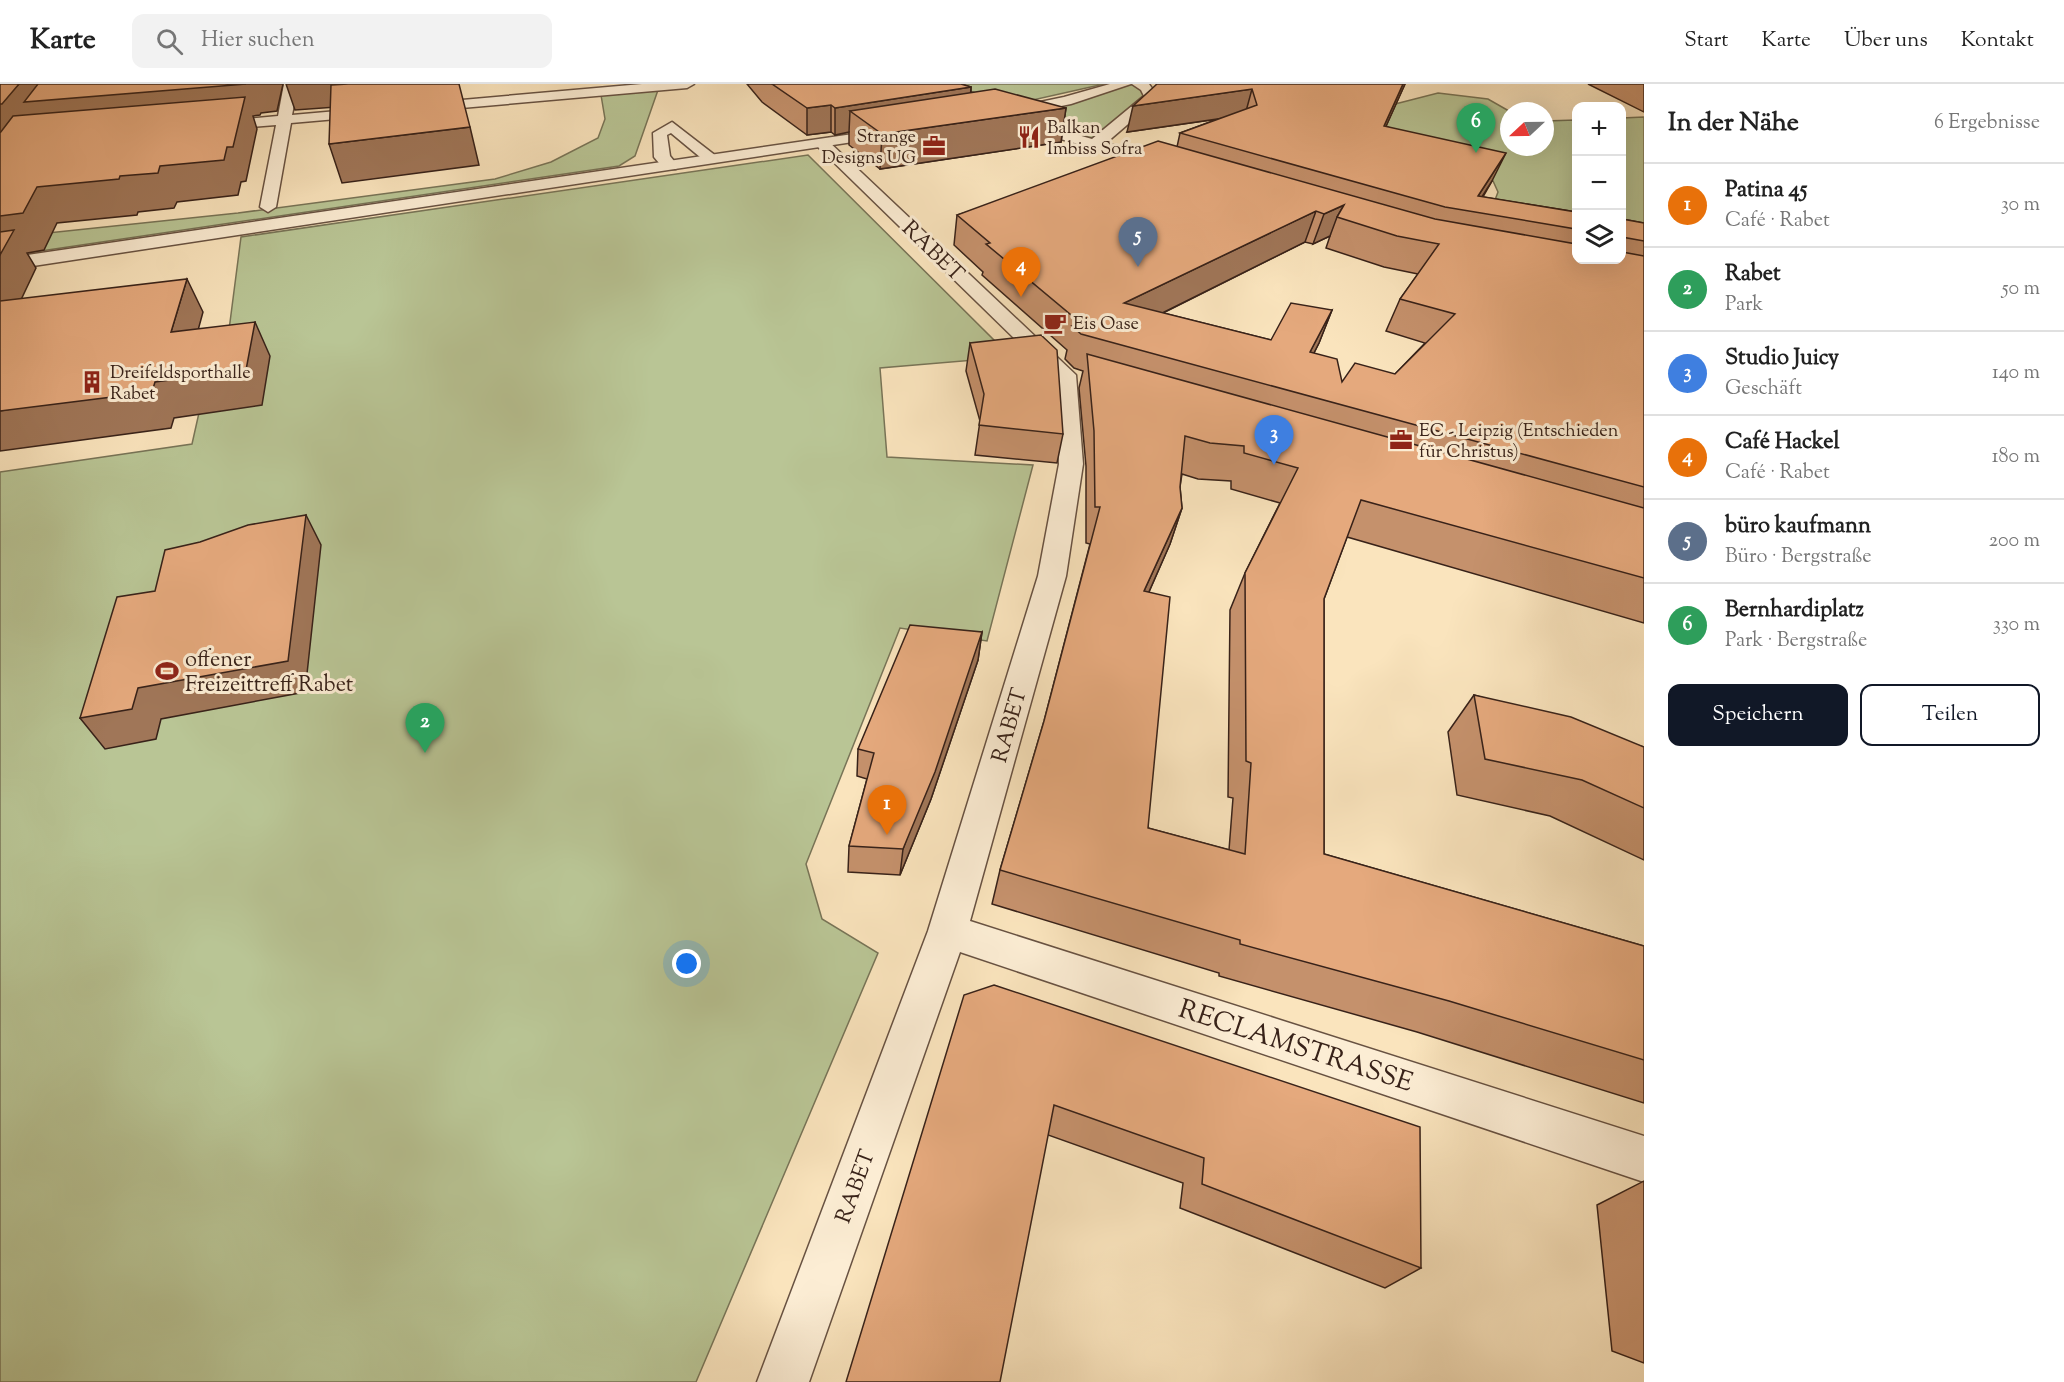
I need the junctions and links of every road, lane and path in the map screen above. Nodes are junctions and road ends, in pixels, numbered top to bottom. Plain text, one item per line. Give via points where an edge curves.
1 (291, 84) edge
2 (939, 84) edge
3 (1124, 84) edge
4 (1139, 84) edge
5 (679, 87) edge
6 (996, 116) junction
7 (284, 120) junction
8 (962, 121) edge
9 (192, 128) edge
10 (905, 130) edge
11 (822, 143) junction
12 (1096, 143) junction
13 (711, 159) junction
14 (670, 166) junction
15 (1181, 170) edge
16 (268, 207) dead end
17 (1, 265) edge
18 (948, 931) junction
19 (1644, 1159) edge
20 (783, 1382) edge

1 - 7 street
2 - 6 street via 967,105
3 - 6 street
4 - 12 street via 1148,88 1151,97
5 - 7 street
6 - 8 street
6 - 12 street
7 - 9 street
7 - 16 street
10 - 11 street
11 - 13 street
11 - 18 street, RABET via 1077,379 1071,464 1052,576
12 - 15 street
13 - 14 street
13 - 14 street via 673,121 660,132 662,157
14 - 17 street
18 - 19 street, RECLAMSTRASSE
18 - 20 street, RABET

